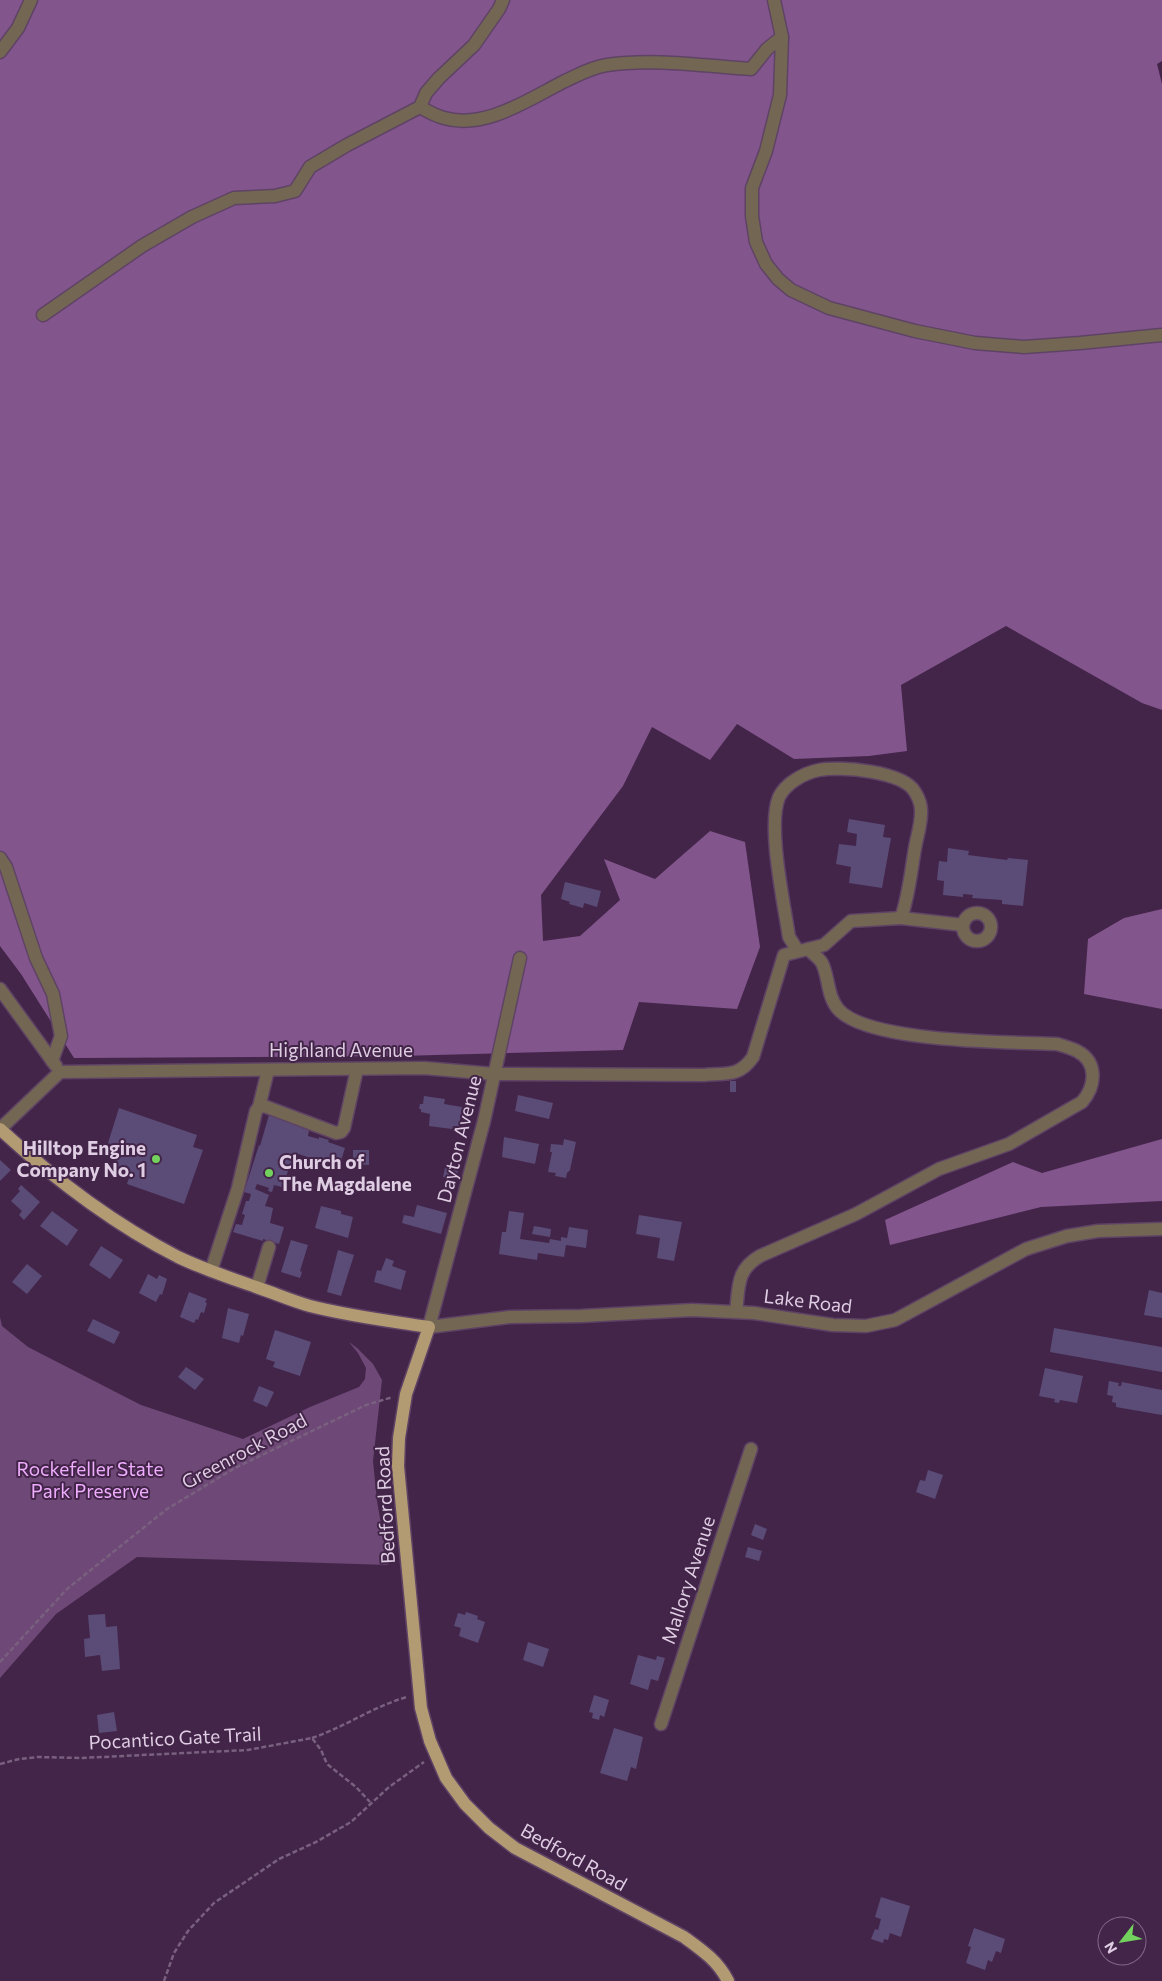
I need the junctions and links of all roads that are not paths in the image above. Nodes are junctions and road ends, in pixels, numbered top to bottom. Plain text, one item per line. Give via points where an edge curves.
1 (31, 0) edge
2 (503, 0) edge
3 (774, 0) edge
4 (782, 37) junction
5 (0, 52) edge
6 (420, 107) junction
7 (43, 315) dead end
8 (1162, 335) edge
9 (0, 858) edge
10 (901, 918) junction
11 (963, 925) dead end
12 (803, 950) junction
13 (520, 958) dead end
14 (0, 989) edge
15 (56, 1067) junction
16 (357, 1069) junction
17 (268, 1070) junction
18 (494, 1074) junction
19 (259, 1107) junction
20 (0, 1129) edge
21 (1162, 1229) edge
22 (269, 1246) dead end
23 (211, 1271) junction
24 (257, 1287) junction
25 (736, 1312) junction
26 (429, 1327) junction
27 (751, 1449) dead end
28 (661, 1724) dead end
29 (728, 1981) edge

1 - 5 street via 18,28
2 - 6 street via 474,45 439,78 426,93
3 - 4 street
4 - 6 street via 751,69 691,64 606,65 582,72 513,108 488,117 460,121 443,118
4 - 8 street via 780,95 766,152 752,188 752,216 756,242 766,264 791,290 829,308 905,329 1001,346
6 - 7 street via 310,167 295,191 275,196 234,198 192,217 142,246
9 - 15 street via 36,958 53,994 60,1036
10 - 11 street
10 - 12 street via 851,921 824,944
10 - 12 street via 922,810 914,790 898,779 878,774 834,768 817,771 785,788 775,813 789,937
12 - 18 street, Highland Avenue via 784,955 753,1057 746,1068 704,1075
12 - 25 street via 822,962 832,999 838,1010 851,1019 881,1029 932,1038 1057,1044 1086,1058 1092,1067 1094,1080 1090,1093 1082,1102 1009,1144 939,1170 856,1214 748,1263 741,1273
13 - 18 street, Dayton Avenue
14 - 15 street
15 - 17 street, Highland Avenue
15 - 20 street
16 - 17 street, Highland Avenue
16 - 18 street, Highland Avenue via 424,1068
16 - 19 street via 341,1132
17 - 19 street
18 - 26 street, Dayton Avenue
19 - 23 street via 238,1188
20 - 23 main road via 61,1183 100,1211 180,1258
21 - 25 street, Lake Road via 1067,1236 1026,1249 895,1320 866,1326 833,1326
22 - 24 street
23 - 24 main road
24 - 26 main road via 308,1306
25 - 26 street, Lake Road via 692,1310 510,1318
26 - 29 main road, Bedford Road via 406,1394 398,1466 420,1695 435,1755 446,1778 488,1828 515,1848 684,1937 710,1956 722,1968
27 - 28 street, Mallory Avenue

